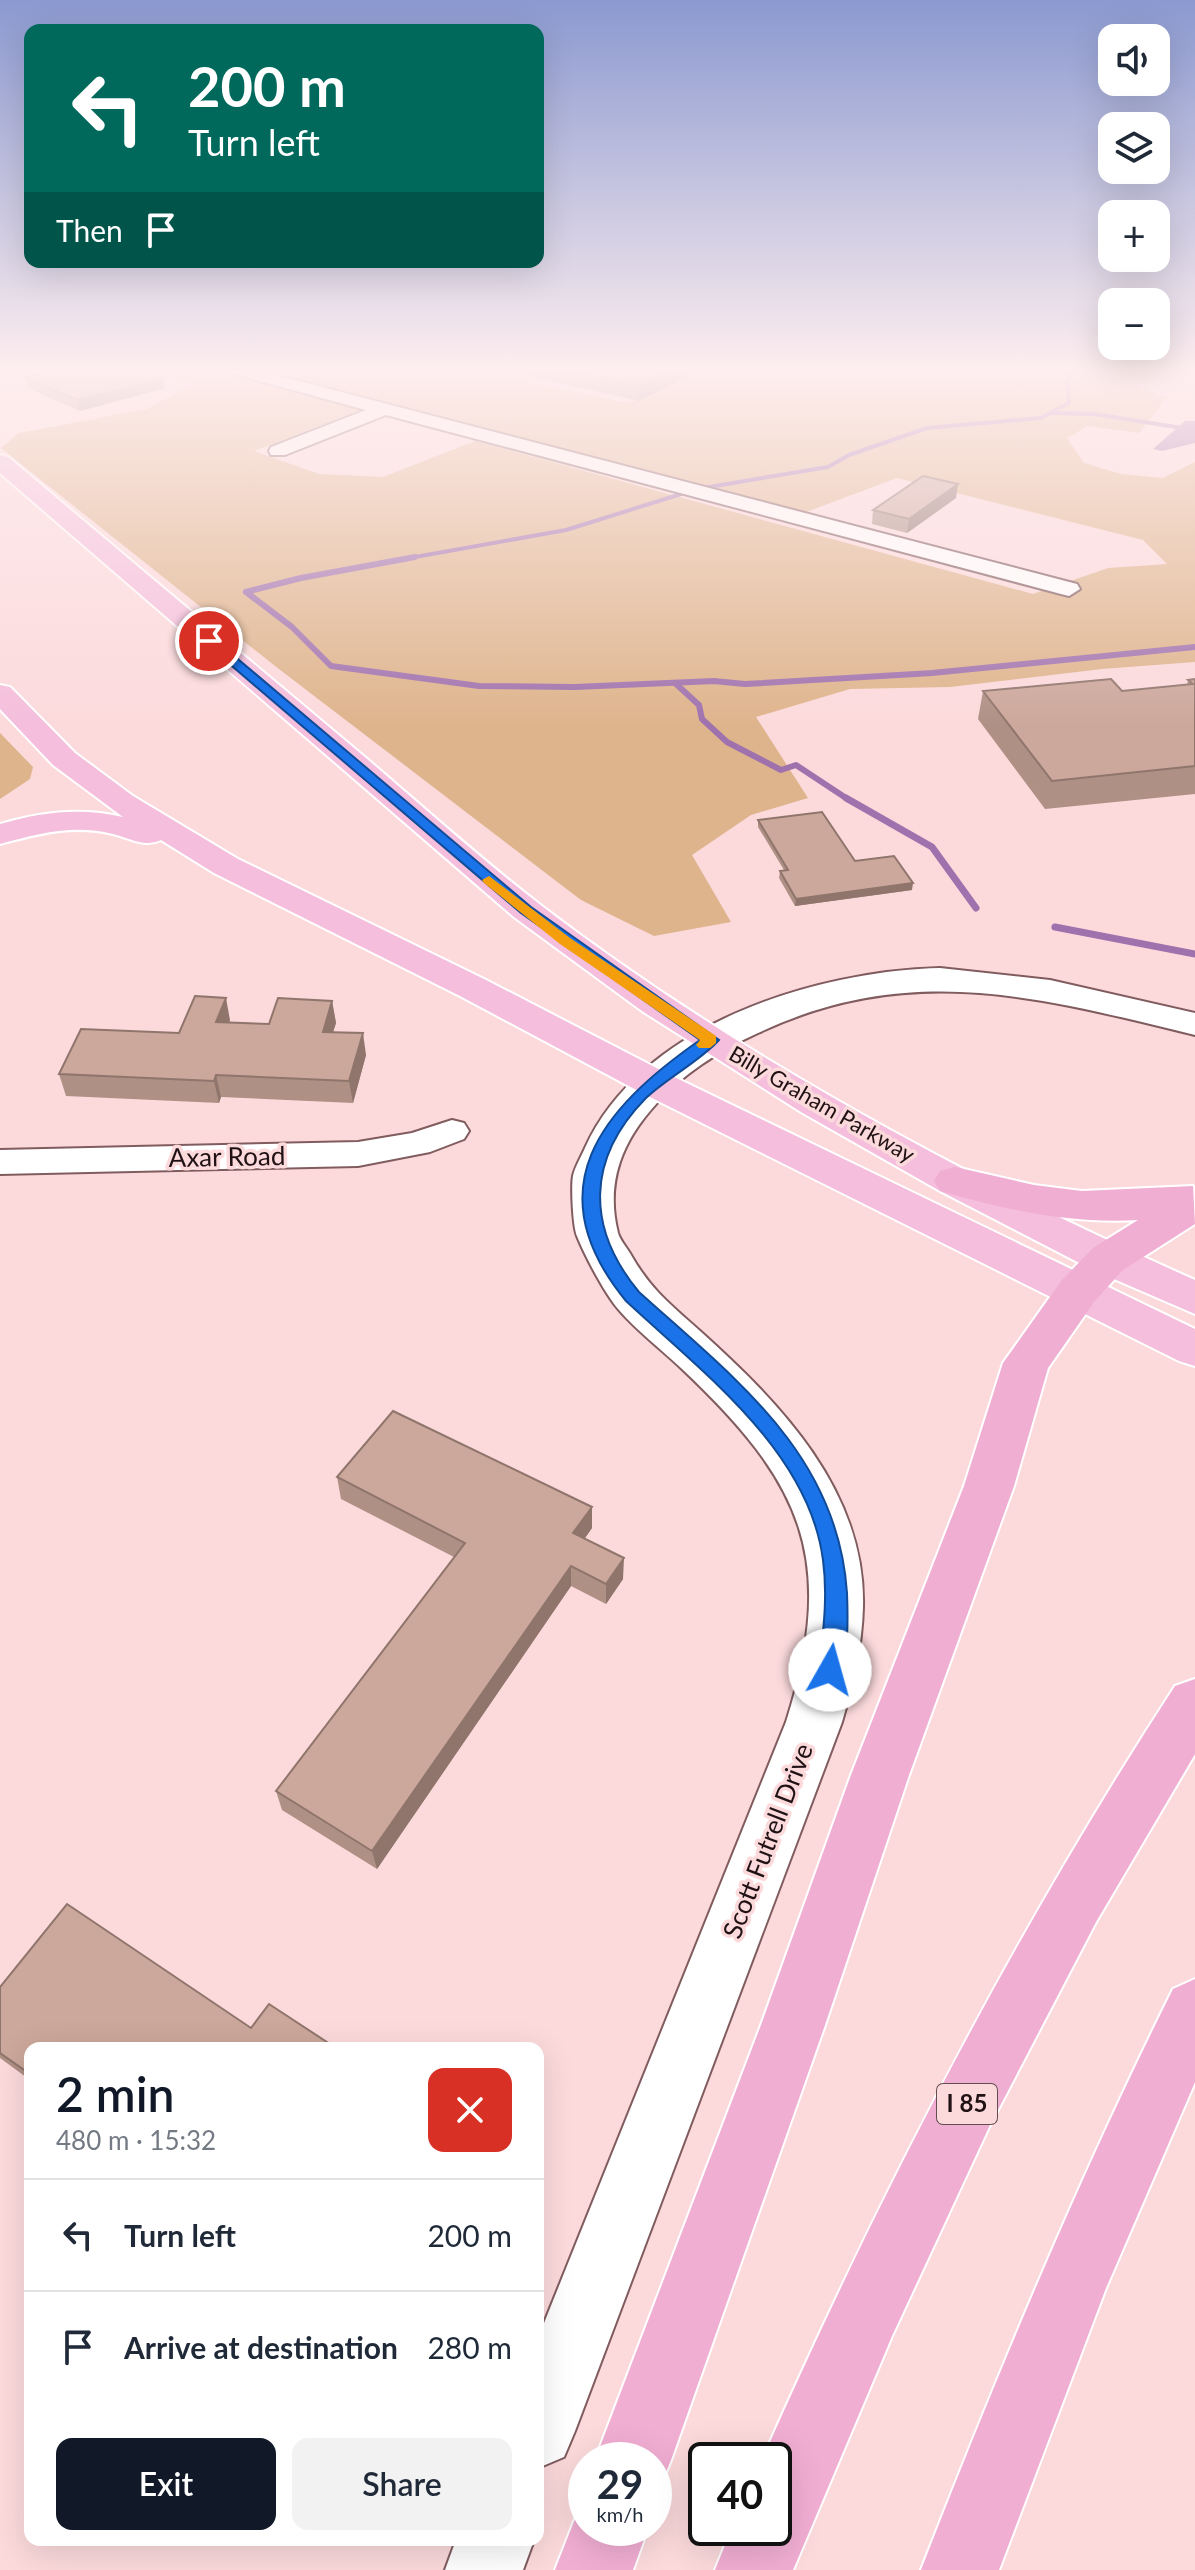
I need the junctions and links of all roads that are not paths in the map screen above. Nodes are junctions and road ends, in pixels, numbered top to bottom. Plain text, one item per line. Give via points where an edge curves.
1 (30, 488) edge
2 (682, 488) edge
3 (1069, 589) dead end
4 (0, 693) edge
5 (64, 759) junction
6 (0, 821) edge
7 (0, 834) edge
8 (226, 866) junction
9 (1195, 1024) edge
10 (711, 1040) junction
11 (654, 1083) junction
12 (452, 1131) dead end
13 (0, 1162) edge
14 (955, 1181) junction
15 (1195, 1202) edge
16 (1093, 1275) junction
17 (1195, 1298) edge
18 (1195, 1349) edge
19 (1195, 1704) edge
20 (1195, 2011) edge
21 (544, 2416) edge
22 (640, 2442) edge
23 (792, 2481) edge
24 (493, 2546) edge
25 (603, 2546) edge
26 (764, 2546) edge
27 (484, 2570) edge
28 (594, 2570) edge
29 (754, 2570) edge
30 (960, 2570) edge

1 - 10 highway, Billy Graham Parkway via 526,910
2 - 3 street
4 - 5 highway, Billy Graham Parkway
5 - 6 highway via 62,775
5 - 8 highway, Billy Graham Parkway via 122,803
7 - 8 highway via 59,819 98,819
8 - 11 highway, Billy Graham Parkway
9 - 10 street, Scott Futrell Drive via 1039,988 902,980 795,1000
10 - 11 street, Scott Futrell Drive
10 - 14 highway, Billy Graham Parkway
11 - 16 highway, Billy Graham Parkway
11 - 21 street, Scott Futrell Drive via 616,1124 599,1156 591,1183 591,1214 600,1247 633,1297 755,1409 802,1473 828,1533 837,1612 830,1670 814,1722
12 - 13 street, Axar Road via 418,1144 358,1154
14 - 15 highway via 1082,1206
14 - 16 highway, Billy Graham Parkway
15 - 16 highway
16 - 17 highway, Billy Graham Parkway
16 - 18 highway, Billy Graham Parkway
16 - 22 highway via 1026,1363 989,1486
19 - 23 highway, I 85 via 1014,2009 894,2250
20 - 30 highway via 1131,2141 1040,2358
24 - 27 street
25 - 28 highway
26 - 29 highway

